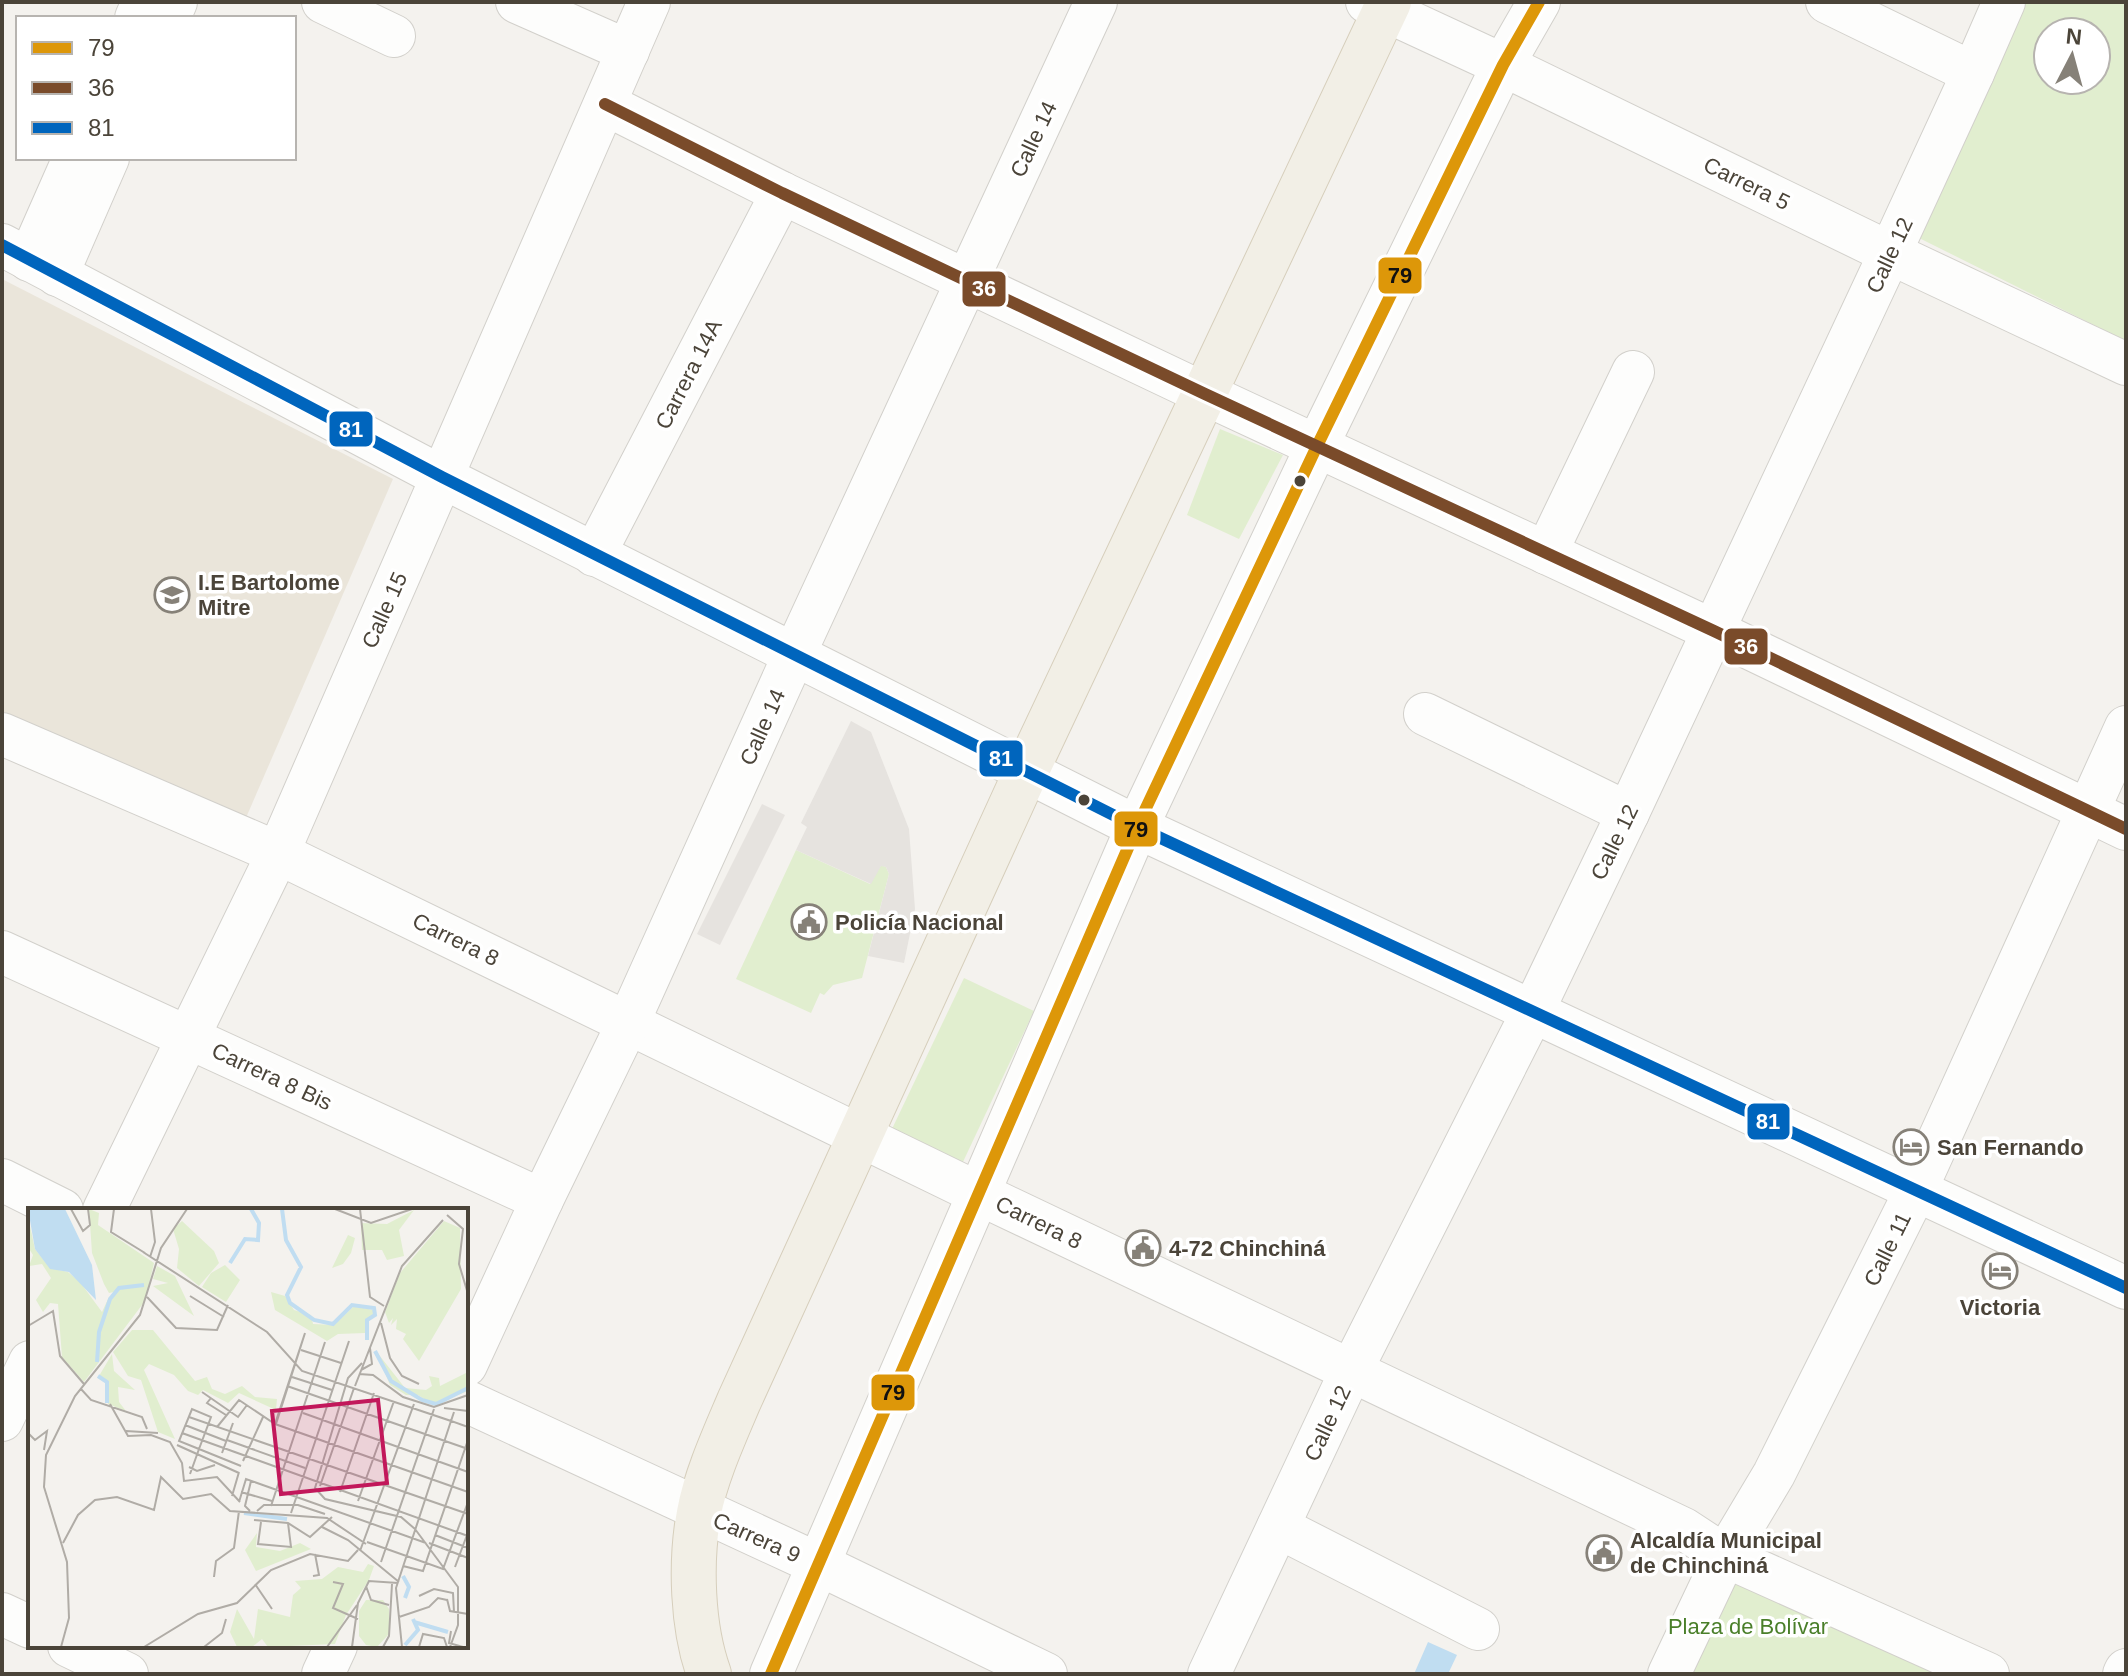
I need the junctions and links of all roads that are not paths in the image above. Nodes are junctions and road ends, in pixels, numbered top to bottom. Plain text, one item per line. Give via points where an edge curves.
1 (323, 2) edge
2 (517, 2) edge
3 (649, 2) edge
4 (1096, 2) edge
5 (1539, 2) edge
6 (1827, 2) edge
7 (2004, 2) edge
8 (1381, 5) edge
9 (394, 36) dead end
10 (628, 51) junction
11 (1503, 65) junction
12 (1973, 73) junction
13 (605, 104) junction
14 (73, 160) edge
15 (106, 160) edge
16 (782, 193) junction
17 (1890, 253) junction
18 (29, 260) edge
19 (968, 280) junction
20 (2126, 364) edge
21 (1633, 372) dead end
22 (1205, 394) junction
23 (1317, 446) junction
24 (442, 477) junction
25 (1546, 553) junction
26 (594, 555) junction
27 (1714, 631) junction
28 (794, 655) junction
29 (1425, 714) dead end
30 (2126, 727) edge
31 (2, 734) edge
32 (1026, 772) junction
33 (2088, 810) junction
34 (1628, 813) junction
35 (1137, 827) junction
36 (2126, 829) edge
37 (278, 853) junction
38 (2, 952) edge
39 (1532, 1013) junction
40 (628, 1023) junction
41 (188, 1038) junction
42 (861, 1134) junction
43 (2, 1180) edge
44 (1915, 1192) junction
45 (978, 1193) junction
46 (542, 1200) junction
47 (58, 1208) edge
48 (105, 1208) edge
49 (2126, 1288) edge
50 (468, 1361) edge
51 (28, 1368) edge
52 (1351, 1371) junction
53 (468, 1402) edge
54 (12, 1419) edge
55 (699, 1511) junction
56 (1278, 1527) junction
57 (1725, 1556) junction
58 (818, 1564) junction
59 (2, 1614) edge
60 (28, 1626) edge
61 (1478, 1629) dead end
62 (73, 1648) edge
63 (335, 1648) edge
64 (127, 1674) edge
65 (323, 1674) edge
66 (709, 1674) edge
67 (771, 1674) edge
68 (1046, 1674) edge
69 (1209, 1674) edge
70 (1669, 1674) edge
71 (1988, 1674) edge

1 - 9 street
2 - 10 street
3 - 10 street, Calle 15
4 - 19 street, Calle 14
5 - 11 street
6 - 12 street
7 - 12 street, Calle 12
8 - 11 street, Carrera 5
8 - 22 main road
10 - 13 street, Calle 15
11 - 17 street, Carrera 5
11 - 23 street
12 - 17 street, Calle 12
13 - 16 street
13 - 24 street, Calle 15
14 - 18 street
15 - 18 street
16 - 19 street
16 - 26 street, Carrera 14A
17 - 20 street, Carrera 5
17 - 27 street, Calle 12
18 - 24 street
19 - 22 street
19 - 28 street, Calle 14
21 - 25 street
22 - 23 street
22 - 32 main road
23 - 25 street
23 - 35 street
24 - 26 street
24 - 37 street, Calle 15
25 - 27 street
26 - 28 street
27 - 33 street
27 - 34 street, Calle 12
28 - 32 street
28 - 40 street, Calle 14
29 - 34 street
30 - 33 street, Calle 11
31 - 37 street, Carrera 8
32 - 35 street
32 - 42 main road
33 - 36 street
33 - 44 street, Calle 11
34 - 39 street, Calle 12
35 - 39 street
35 - 45 street
37 - 40 street, Carrera 8
37 - 41 street, Calle 15
38 - 41 street, Carrera 8 Bis
39 - 44 street
39 - 52 street, Calle 12
40 - 42 street, Carrera 8
40 - 46 street, Calle 14
41 - 46 street, Carrera 8 Bis
41 - 48 street, Calle 15
42 - 45 street, Carrera 8
42 - 55 main road via 739,1401
43 - 47 street
44 - 49 street
44 - 57 street, Calle 11 via 1774,1474
45 - 52 street, Carrera 8
45 - 58 street
46 - 50 street, Calle 14
51 - 54 street
52 - 56 street, Calle 12
52 - 57 street, Carrera 8 via 1684,1529
53 - 55 street, Carrera 9
55 - 58 street, Carrera 9
55 - 66 main road via 696,1607
56 - 61 street
56 - 69 street, Calle 12
57 - 70 street, Calle 11
57 - 71 street, Carrera 8
58 - 67 street
58 - 68 street, Carrera 9
59 - 60 street
62 - 64 street
63 - 65 street

